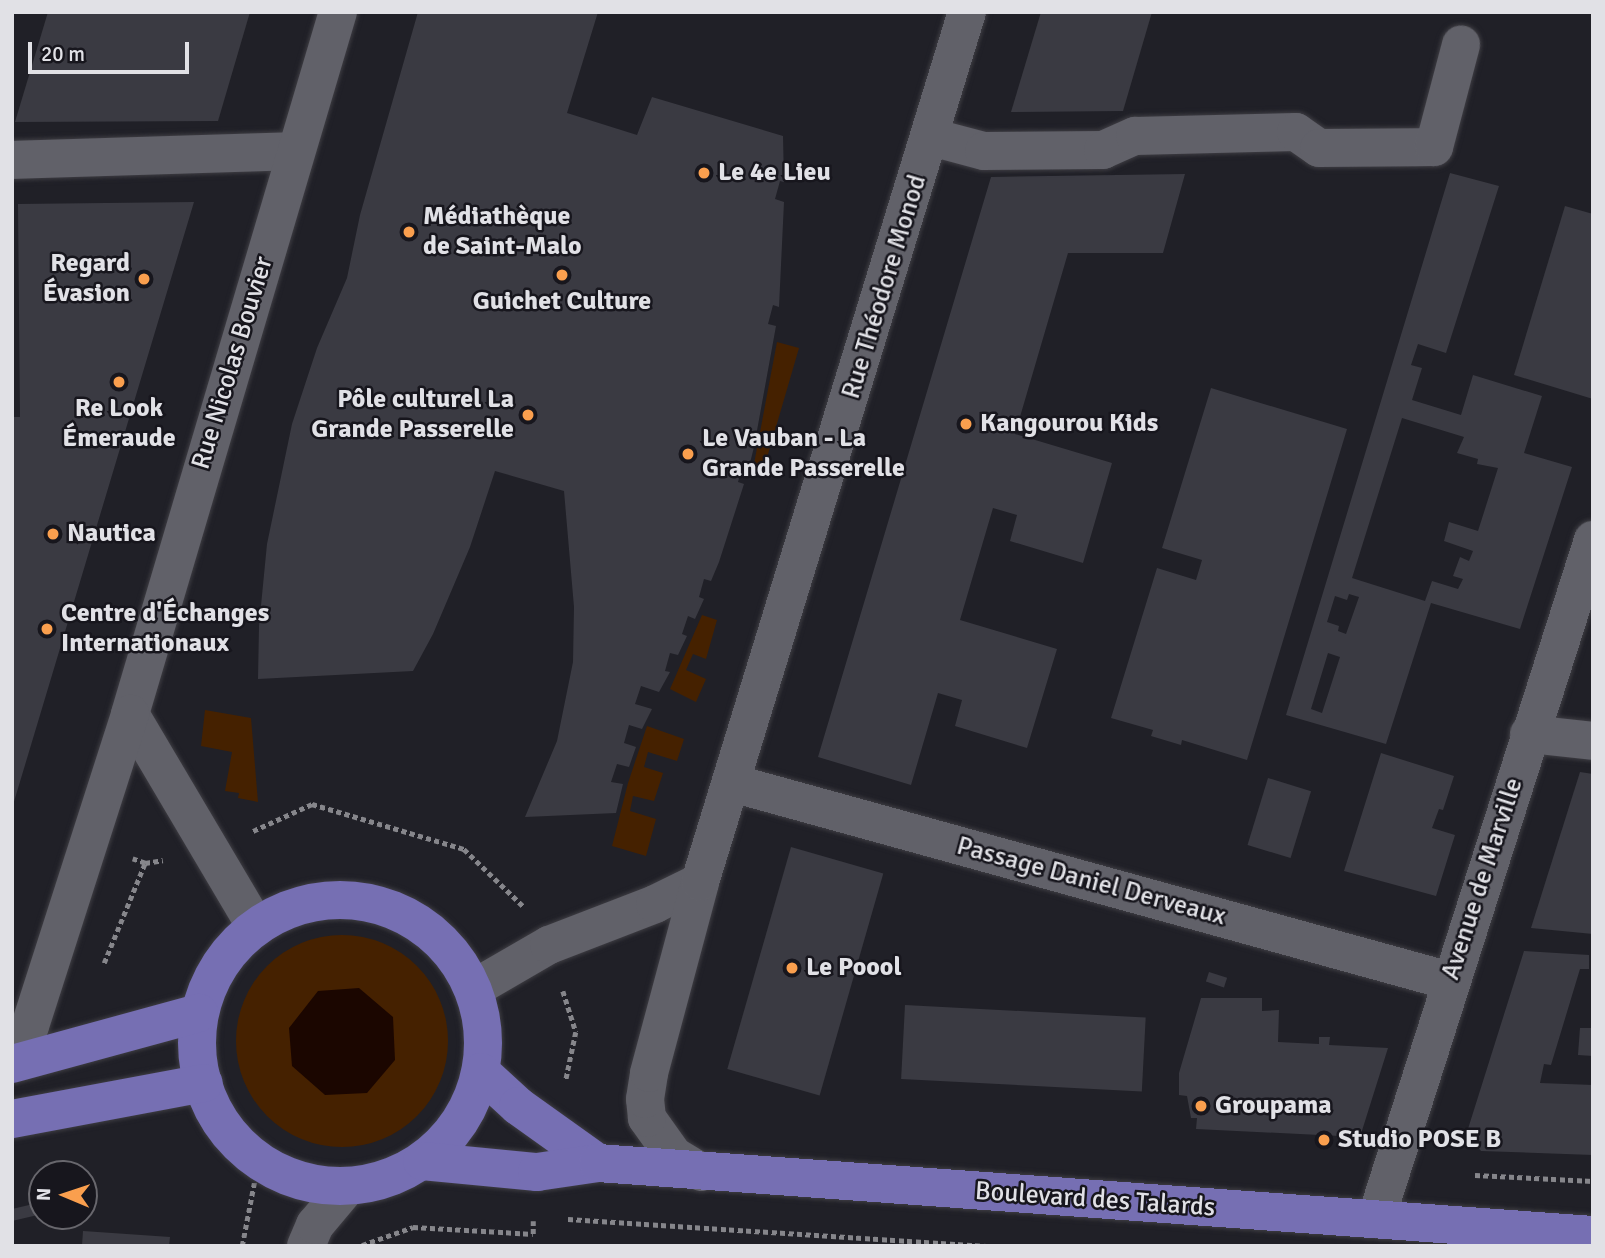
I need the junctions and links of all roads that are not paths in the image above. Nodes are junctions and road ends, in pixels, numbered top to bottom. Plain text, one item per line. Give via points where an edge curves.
1 (338, 12) edge
2 (967, 12) edge
3 (1461, 45) dead end
4 (931, 137) junction
5 (296, 151) junction
6 (12, 160) edge
7 (1593, 540) edge
8 (131, 714) junction
9 (1530, 734) junction
10 (1593, 741) edge
11 (732, 783) junction
12 (700, 882) junction
13 (256, 927) junction
14 (1450, 981) junction
15 (473, 989) junction
16 (199, 1013) junction
17 (12, 1062) edge
18 (481, 1072) junction
19 (204, 1083) junction
20 (12, 1119) edge
21 (422, 1161) junction
22 (598, 1163) junction
23 (701, 1172) junction
24 (346, 1188) junction
25 (1376, 1219) junction
26 (1593, 1235) edge
27 (306, 1246) edge

1 - 5 street, Rue Nicolas Bouvier
2 - 4 street, Rue Théodore Monod
3 - 4 street via 1434,147 1319,148 1296,132 1135,136 1103,150 984,151
4 - 11 street, Rue Théodore Monod
5 - 6 street
5 - 8 street, Rue Nicolas Bouvier
7 - 9 street, Avenue de Marville
8 - 13 street
8 - 17 street, Rue Nicolas Bouvier via 30,1026
9 - 10 street
9 - 14 street, Avenue de Marville
11 - 12 street, Rue Théodore Monod
11 - 14 street, Passage Daniel Derveaux
12 - 15 street via 549,944
12 - 23 street, Rue Théodore Monod via 645,1099 647,1118 674,1156
13 - 15 main road via 294,906 337,899 380,905 419,923 451,952
13 - 16 main road via 230,950 211,980
14 - 25 street, Avenue de Marville
15 - 18 main road via 484,1030
16 - 17 main road
16 - 19 main road via 197,1061
18 - 21 main road via 463,1117
18 - 22 main road via 518,1106
19 - 20 main road
19 - 24 main road via 211,1107 231,1138 258,1163 301,1182
21 - 22 main road, Boulevard des Talards via 537,1172
21 - 24 main road via 373,1184
22 - 23 main road, Boulevard des Talards
23 - 25 main road, Boulevard des Talards
24 - 27 street via 315,1225
25 - 26 main road, Boulevard des Talards

